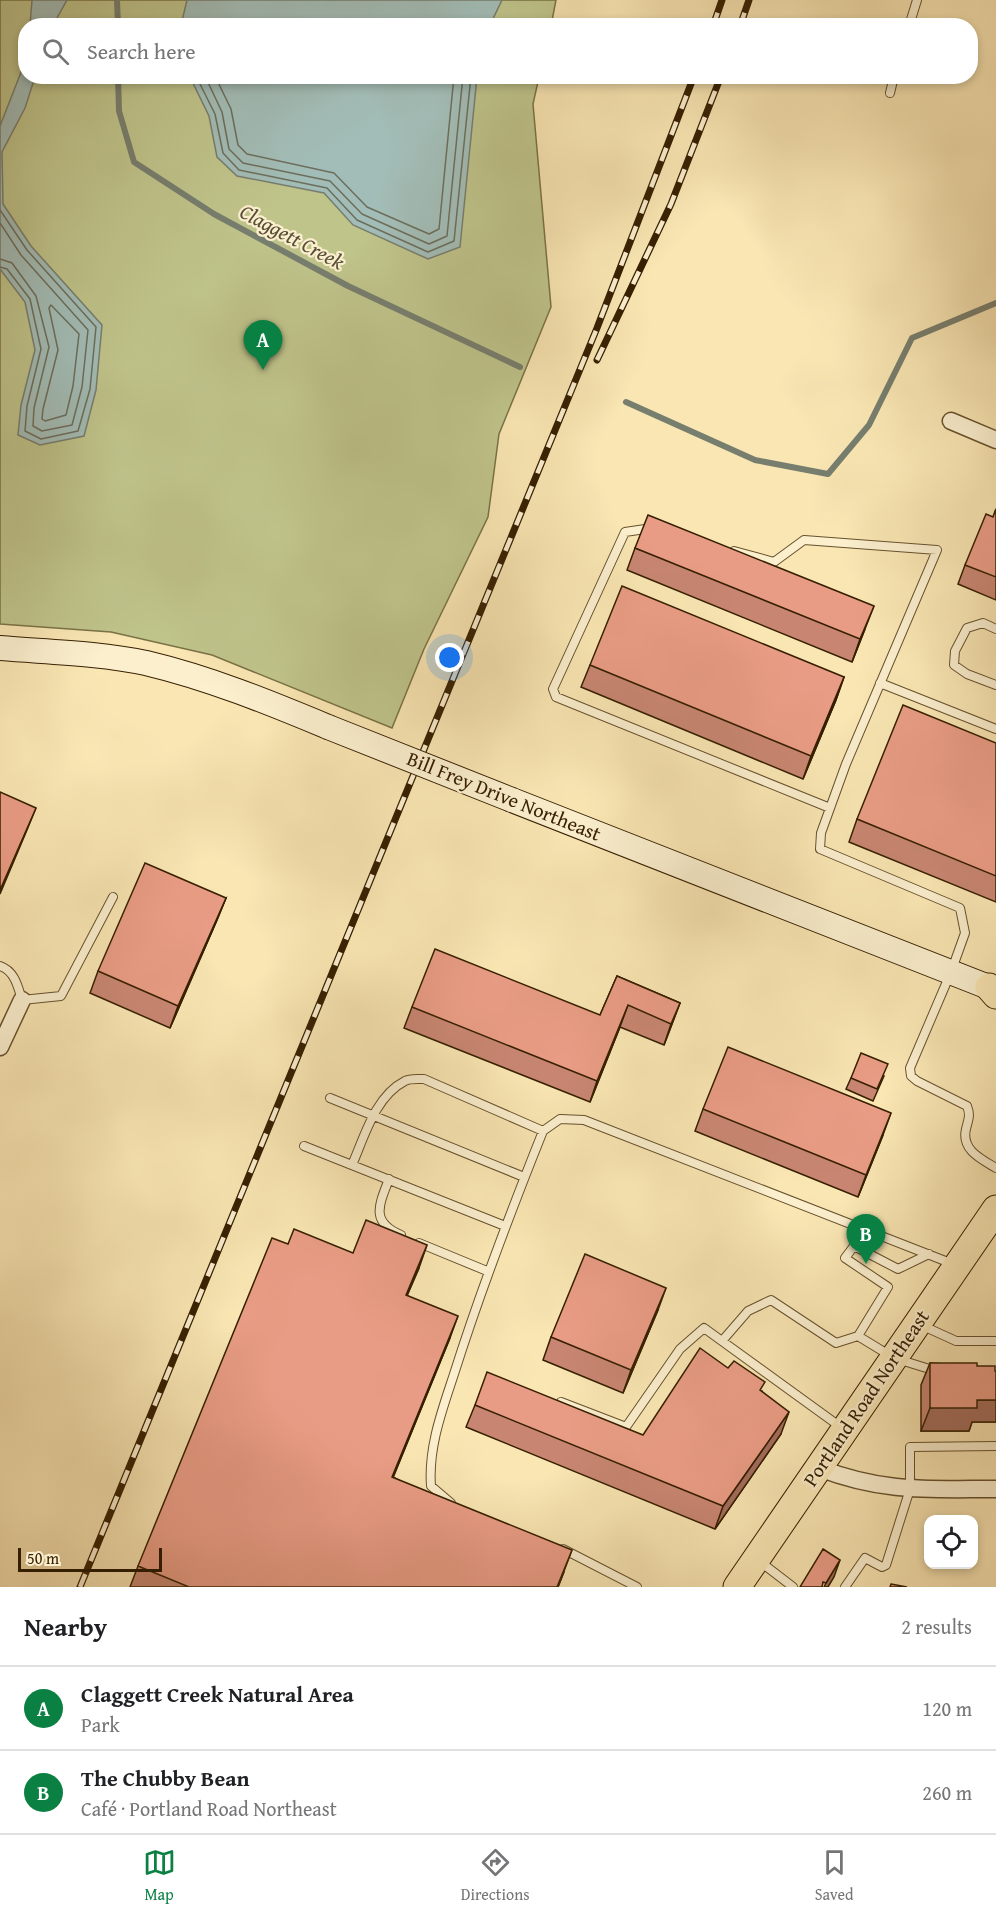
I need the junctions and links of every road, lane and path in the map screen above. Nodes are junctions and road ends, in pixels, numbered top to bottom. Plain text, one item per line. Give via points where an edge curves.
1 (917, 0) edge
2 (911, 18) edge
3 (892, 84) edge
4 (890, 93) dead end
5 (951, 421) dead end
6 (996, 440) edge
7 (662, 531) edge
8 (729, 550) edge
9 (996, 629) edge
10 (0, 648) edge
11 (880, 683) junction
12 (996, 685) edge
13 (996, 729) edge
14 (830, 808) junction
15 (113, 897) dead end
16 (0, 966) edge
17 (951, 972) junction
18 (994, 991) edge
19 (22, 1000) junction
20 (0, 1047) edge
21 (330, 1098) dead end
22 (373, 1117) junction
23 (543, 1131) junction
24 (304, 1146) dead end
25 (352, 1165) junction
26 (996, 1168) edge
27 (525, 1177) junction
28 (388, 1179) junction
29 (989, 1224) edge
30 (505, 1226) junction
31 (929, 1254) junction
32 (957, 1266) junction
33 (487, 1271) junction
34 (918, 1323) junction
35 (858, 1336) junction
36 (722, 1341) junction
37 (996, 1341) edge
38 (894, 1358) junction
39 (950, 1372) edge
40 (561, 1402) edge
41 (844, 1430) junction
42 (996, 1446) edge
43 (819, 1468) junction
44 (910, 1489) junction
45 (996, 1489) edge
46 (458, 1506) edge
47 (553, 1544) edge
48 (757, 1560) junction
49 (637, 1587) edge
50 (737, 1587) edge
51 (793, 1587) edge
52 (845, 1587) edge

1 - 2 lane
3 - 4 lane
5 - 6 street
7 - 14 lane via 651,528 625,532 554,689 556,697
8 - 11 lane via 774,562 804,540 937,550
9 - 12 lane via 983,623 967,628 955,651 954,665
10 - 17 street, Bill Frey Drive Northeast, bridge via 144,663 224,685
11 - 13 lane
11 - 14 lane
14 - 17 lane via 820,849 960,908 965,933
15 - 19 lane via 62,996
16 - 19 lane via 17,981
17 - 18 street, Bill Frey Drive Northeast
17 - 26 lane via 912,1057 911,1076 967,1106 969,1149
19 - 20 street
21 - 22 lane
22 - 23 lane via 388,1095 406,1080 424,1079
22 - 25 lane
22 - 27 lane
23 - 27 lane
23 - 31 lane via 560,1119 584,1120
24 - 25 lane
25 - 28 lane
27 - 30 lane
28 - 30 lane
28 - 33 lane via 379,1216 385,1226
29 - 32 main road, Portland Road Northeast
30 - 33 lane
31 - 32 lane
31 - 35 lane via 898,1269 854,1246 844,1258 888,1287
32 - 34 main road, Portland Road Northeast
33 - 46 lane via 429,1460 431,1486
34 - 37 lane via 956,1341
34 - 38 main road, Portland Road Northeast
35 - 36 lane via 836,1343 771,1300 748,1311
35 - 38 lane
36 - 40 lane via 704,1328 680,1349 626,1426
36 - 41 lane
38 - 39 lane
38 - 41 main road, Portland Road Northeast
41 - 43 main road, Portland Road Northeast
42 - 44 lane via 910,1447
43 - 44 street via 854,1481
43 - 48 main road, Portland Road Northeast
44 - 45 street
44 - 52 lane via 886,1565 882,1567 865,1558
47 - 49 lane
48 - 50 main road, Portland Road Northeast
48 - 51 lane

